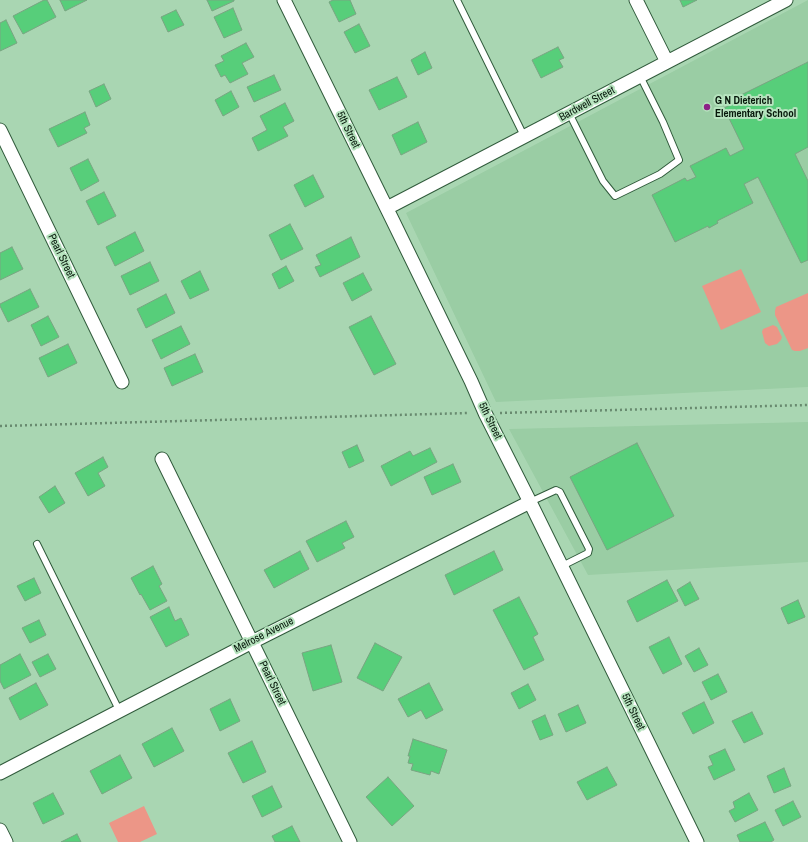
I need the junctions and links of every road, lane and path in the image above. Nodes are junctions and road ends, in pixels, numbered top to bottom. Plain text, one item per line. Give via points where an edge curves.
1 (284, 0) edge
2 (457, 0) edge
3 (636, 0) edge
4 (786, 0) edge
5 (667, 62) junction
6 (640, 76) junction
7 (570, 113) junction
8 (0, 130) edge
9 (524, 136) junction
10 (387, 208) junction
11 (122, 382) dead end
12 (808, 405) edge
13 (466, 413) dead end
14 (502, 413) dead end
15 (0, 426) edge
16 (162, 459) dead end
17 (530, 502) junction
18 (37, 544) dead end
19 (562, 566) junction
20 (252, 642) junction
21 (120, 710) junction
22 (0, 772) edge
23 (0, 830) edge
24 (6, 842) edge
25 (350, 842) edge
26 (697, 842) edge

1 - 10 street, 5th Street
2 - 9 lane
3 - 5 street
4 - 5 street, Bardwell Street
5 - 6 street, Bardwell Street
6 - 7 street, Bardwell Street
6 - 7 lane via 679,160 660,174 615,196 603,181
7 - 9 street, Bardwell Street
8 - 11 street, Pearl Street
9 - 10 street, Bardwell Street
10 - 17 street, 5th Street
12 - 14 path
13 - 15 path
16 - 20 street, Pearl Street
17 - 19 street, 5th Street
17 - 19 lane via 556,490 560,492 589,549 588,553
17 - 20 street, Melrose Avenue
18 - 21 lane
19 - 26 street, 5th Street
20 - 21 street, Melrose Avenue
20 - 25 street, Pearl Street
21 - 22 street, Melrose Avenue
23 - 24 street

